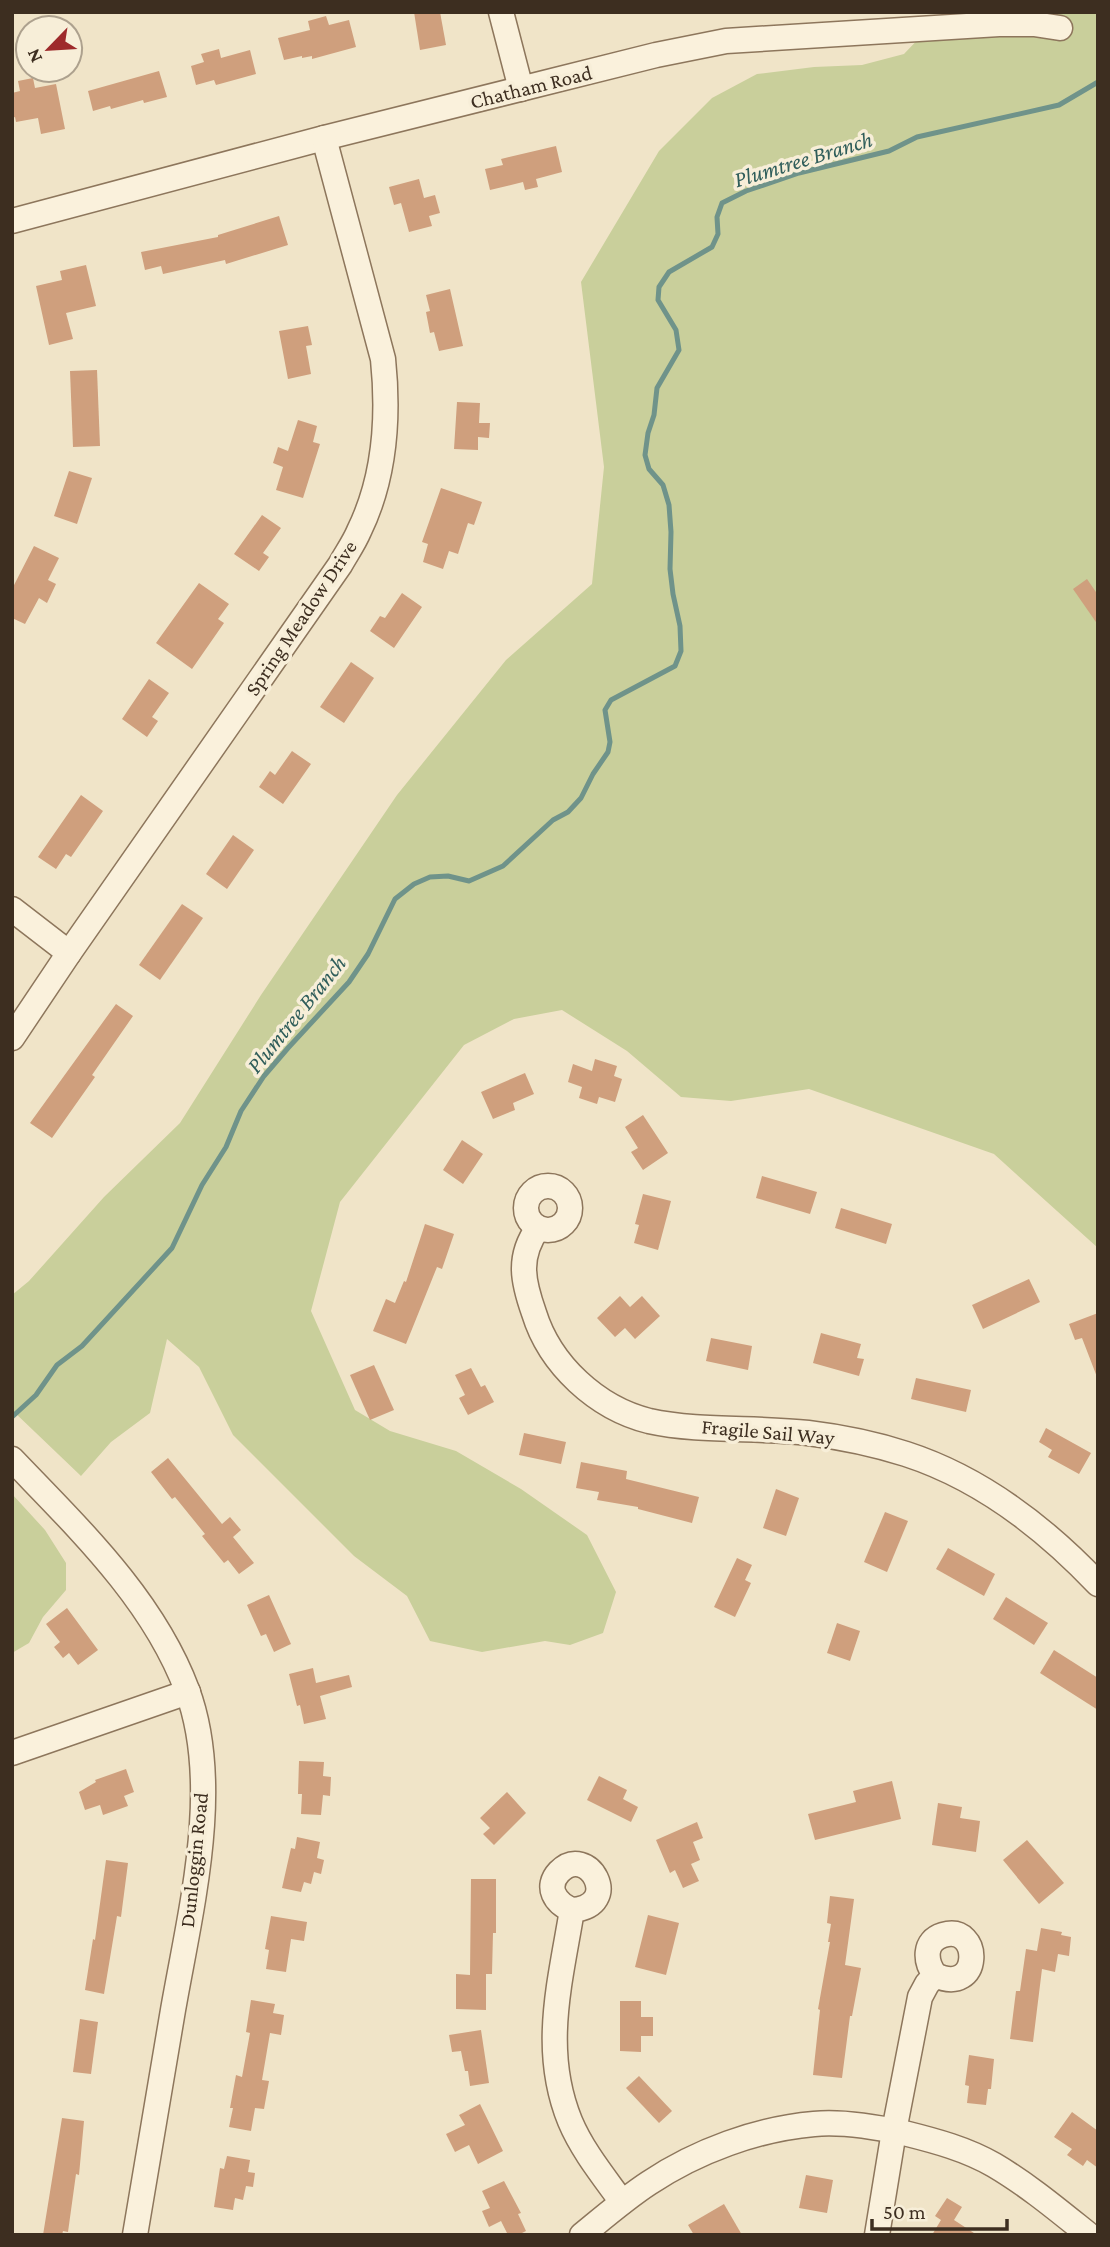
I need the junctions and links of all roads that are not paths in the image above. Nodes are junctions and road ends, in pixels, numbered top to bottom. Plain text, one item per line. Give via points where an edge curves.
1 (500, 12) edge
2 (1060, 28) dead end
3 (521, 89) junction
4 (324, 138) junction
5 (12, 222) edge
6 (12, 909) edge
7 (69, 953) junction
8 (12, 1038) edge
9 (538, 1228) dead end
10 (12, 1459) edge
11 (1098, 1584) edge
12 (188, 1692) junction
13 (12, 1754) edge
14 (572, 1910) dead end
15 (935, 1975) dead end
16 (894, 2131) junction
17 (622, 2202) junction
18 (135, 2235) edge
19 (582, 2235) edge
20 (877, 2235) edge
21 (1089, 2235) edge

1 - 3 street
2 - 3 street, Chatham Road via 999,24 726,41
3 - 4 street, Chatham Road
4 - 5 street, Chatham Road
4 - 7 street, Spring Meadow Drive via 383,359 385,433 371,501 340,565
6 - 7 street
7 - 8 street, Spring Meadow Drive
9 - 11 street, Fragile Sail Way via 527,1243 524,1258 527,1293 546,1341 587,1391 649,1421 808,1433 908,1455 955,1475 1036,1525
10 - 12 street, Dunloggin Road via 87,1537 128,1588 170,1652
12 - 13 street
12 - 18 street, Dunloggin Road via 199,1734 203,1810
14 - 17 street via 556,2008 556,2068 571,2123
15 - 16 street via 920,1997
16 - 17 street via 816,2123 743,2138 676,2166
16 - 20 street
16 - 21 street via 964,2150 995,2166
17 - 19 street

